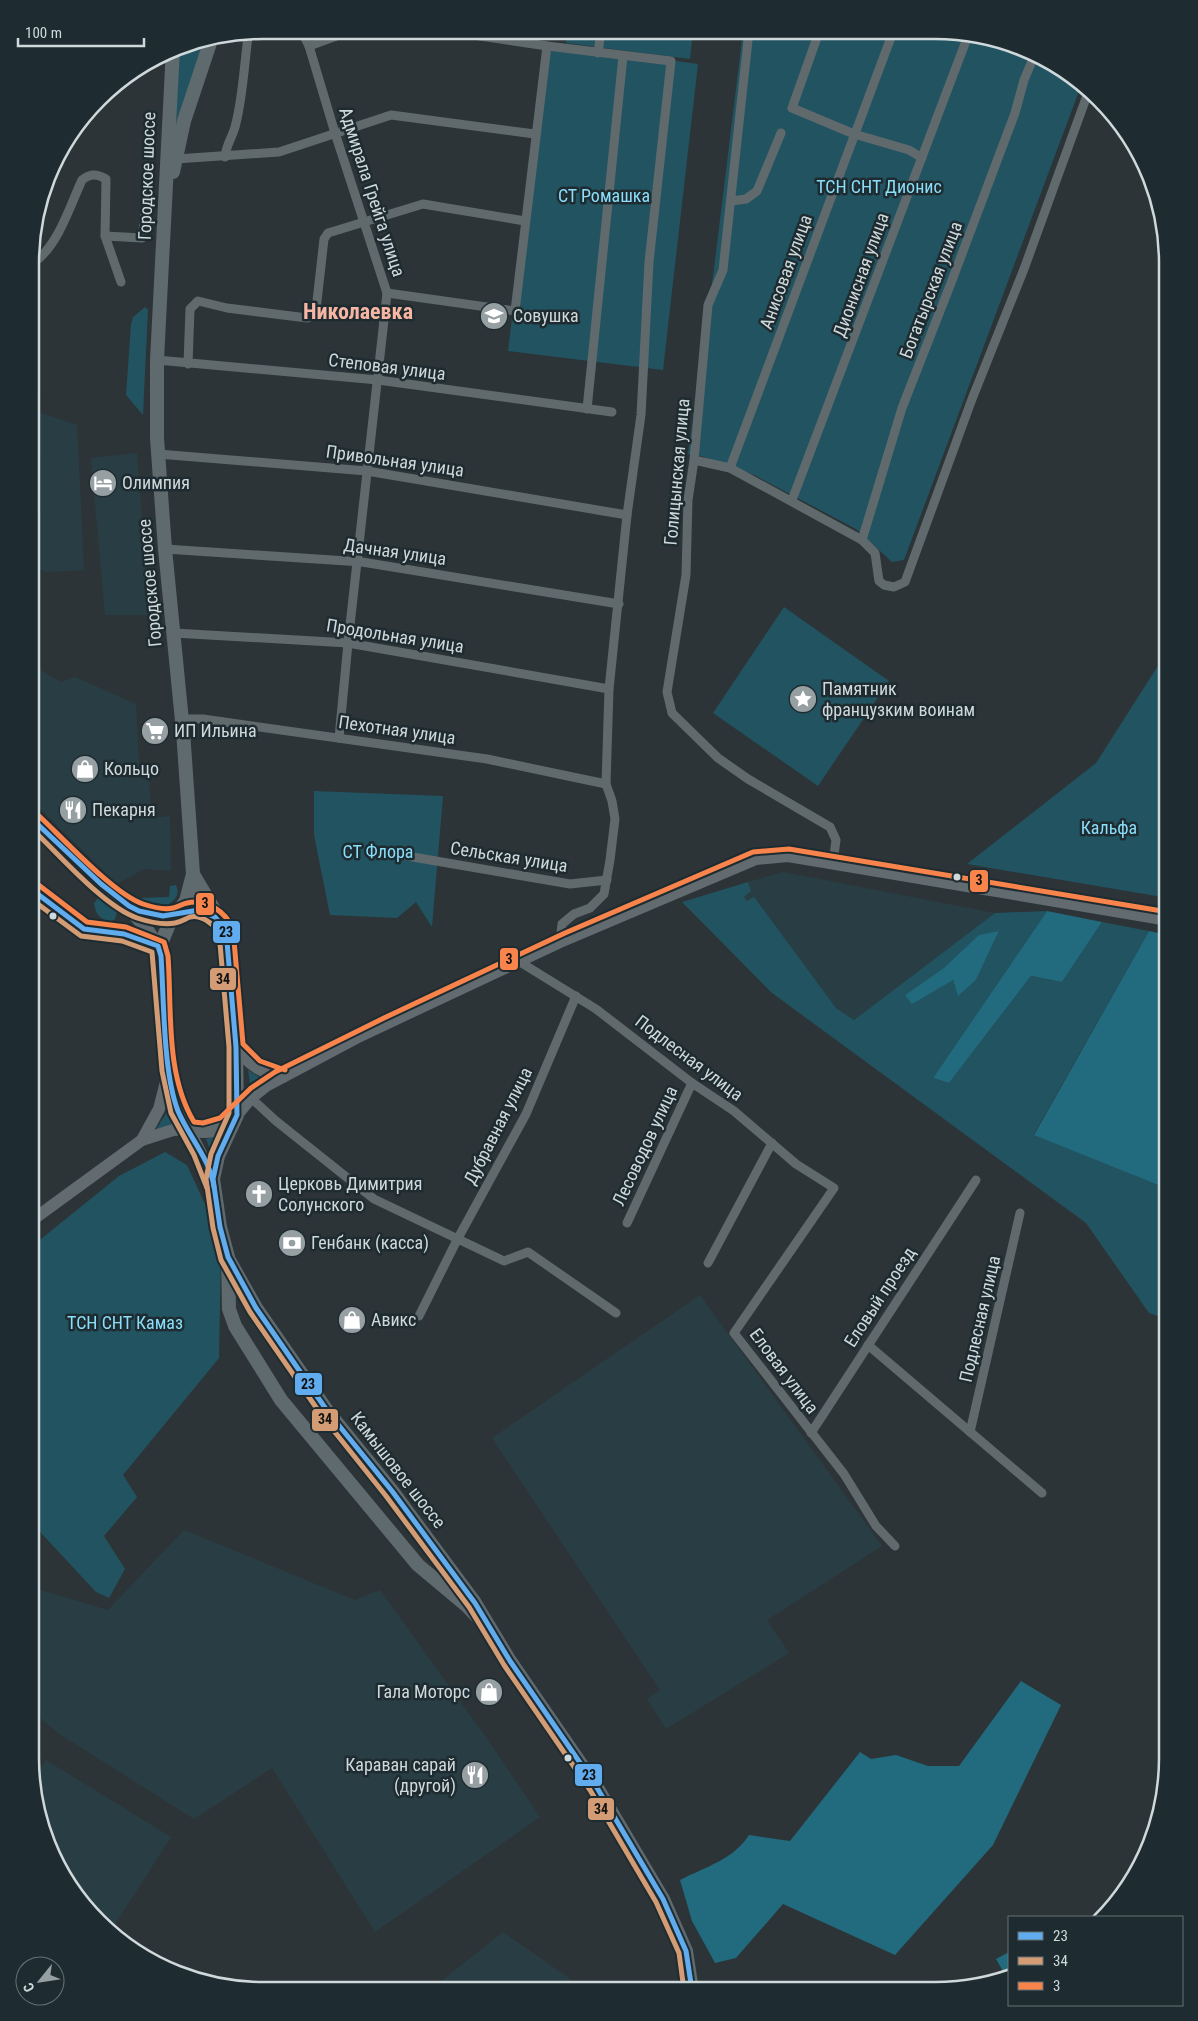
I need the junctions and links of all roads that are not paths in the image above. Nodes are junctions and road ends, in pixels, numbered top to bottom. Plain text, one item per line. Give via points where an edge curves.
1 (248, 39) edge
2 (306, 39) edge
3 (328, 39) edge
4 (502, 39) edge
5 (600, 39) edge
6 (748, 39) edge
7 (817, 39) edge
8 (890, 39) edge
9 (514, 41) joint
10 (966, 41) edge
11 (209, 45) edge
12 (309, 46) junction
13 (547, 46) junction
14 (598, 53) junction
15 (623, 56) junction
16 (172, 58) edge
17 (1032, 61) edge
18 (1086, 97) edge
19 (335, 133) junction
20 (781, 133) dead end
21 (535, 134) junction
22 (854, 134) junction
23 (225, 157) junction
24 (176, 158) junction
25 (922, 158) junction
26 (149, 183) dead end
27 (731, 201) junction
28 (165, 212) junction
29 (525, 222) junction
30 (364, 223) junction
31 (105, 236) junction
32 (39, 258) edge
33 (121, 282) dead end
34 (388, 293) junction
35 (157, 360) junction
36 (188, 364) junction
37 (378, 380) junction
38 (587, 409) junction
39 (612, 412) dead end
40 (158, 454) junction
41 (694, 460) junction
42 (730, 468) junction
43 (367, 471) junction
44 (792, 500) junction
45 (627, 515) junction
46 (862, 540) junction
47 (165, 549) junction
48 (357, 561) junction
49 (619, 604) junction
50 (174, 633) junction
51 (348, 643) junction
52 (609, 689) junction
53 (182, 719) junction
54 (339, 738) junction
55 (606, 784) junction
56 (39, 825) edge
57 (407, 856) dead end
58 (833, 864) junction
59 (193, 874) junction
60 (607, 880) junction
61 (128, 907) junction
62 (177, 916) junction
63 (1159, 918) edge
64 (222, 923) junction
65 (560, 942) junction
66 (161, 956) junction
67 (520, 962) junction
68 (576, 996) junction
69 (236, 1047) junction
70 (169, 1070) junction
71 (283, 1077) junction
72 (692, 1083) junction
73 (251, 1098) junction
74 (237, 1114) junction
75 (189, 1129) junction
76 (142, 1140) junction
77 (772, 1143) junction
78 (213, 1179) junction
79 (976, 1180) dead end
80 (834, 1188) joint
81 (1020, 1213) dead end
82 (39, 1215) edge
83 (627, 1223) dead end
84 (456, 1240) junction
85 (228, 1257) junction
86 (708, 1263) dead end
87 (616, 1313) dead end
88 (419, 1316) dead end
89 (868, 1345) junction
90 (970, 1432) junction
91 (811, 1433) junction
92 (1042, 1493) dead end
93 (895, 1546) dead end
94 (490, 1630) junction
95 (691, 1982) edge

1 - 23 street via 236,127
2 - 12 street, Адмирала Грейга улица
3 - 12 street
4 - 9 street
5 - 14 street
6 - 27 street, Голицынская улица
7 - 22 street via 792,108
8 - 22 street, Анисовая улица
9 - 13 street
10 - 25 street, Дионисная улица
11 - 24 main road
12 - 19 street, Адмирала Грейга улица
13 - 14 street
13 - 21 street
14 - 15 street
15 - 38 street
15 - 45 street via 672,61 649,262 641,414
16 - 28 main road, Городское шоссе
17 - 46 street, Богатырская улица via 1012,122 902,408
18 - 46 street via 904,582 889,587 880,581 875,553
19 - 21 street via 391,115
19 - 23 street via 279,152
19 - 30 street, Адмирала Грейга улица
20 - 27 street via 757,191 746,199
21 - 29 street
22 - 25 street via 909,150
22 - 42 street, Анисовая улица
23 - 24 street
24 - 28 main road
25 - 44 street, Дионисная улица
26 - 31 street via 142,238
27 - 41 street, Голицынская улица via 723,270 708,305
28 - 35 main road, Городское шоссе
29 - 30 street via 423,204
29 - 34 street via 515,311
30 - 34 street, Адмирала Грейга улица
30 - 36 street via 330,232 324,237 313,316 307,318 227,308 198,301 190,309
31 - 32 street via 106,179 98,174 89,174 82,180
31 - 33 street
34 - 37 street, Адмирала Грейга улица
35 - 36 street, Степовая улица
35 - 40 main road, Городское шоссе
36 - 37 street, Степовая улица
37 - 38 street, Степовая улица
37 - 43 street, Адмирала Грейга улица
38 - 39 street, Степовая улица
40 - 43 street, Привольная улица
40 - 47 main road, Городское шоссе
41 - 42 street
41 - 58 street, Голицынская улица via 688,500 686,575 667,692 668,703 679,721 718,758 830,827 836,840
42 - 44 street
43 - 45 street, Привольная улица
43 - 48 street, Адмирала Грейга улица
44 - 46 street
45 - 49 street
47 - 48 street, Дачная улица
47 - 50 main road, Городское шоссе
48 - 49 street, Дачная улица
48 - 51 street, Адмирала Грейга улица
49 - 52 street
50 - 51 street, Продольная улица
50 - 53 main road, Городское шоссе
51 - 52 street, Продольная улица
51 - 54 street, Адмирала Грейга улица
52 - 55 street
53 - 54 street, Пехотная улица via 203,718
53 - 59 main road, Городское шоссе
54 - 55 street, Пехотная улица via 487,759
55 - 60 street via 615,819
56 - 61 main road, Камышовое шоссе
57 - 60 street, Сельская улица via 570,884
58 - 63 main road
58 - 65 main road via 788,856 756,860
59 - 62 main road, Городское шоссе via 186,900
59 - 64 main road
60 - 65 street via 604,894 590,908 574,914 562,924
61 - 62 main road
61 - 66 main road, Камышовое шоссе via 150,933
62 - 64 main road via 197,909 206,911
62 - 66 main road, Городское шоссе via 169,924 162,941
64 - 69 main road via 226,930
65 - 67 main road
66 - 70 main road, Камышовое шоссе
67 - 68 street, Подлесная улица
67 - 71 main road via 360,1036
68 - 72 street, Подлесная улица
68 - 84 street, Дубравная улица via 526,1114
69 - 71 main road via 256,1068 269,1075
69 - 74 main road
70 - 75 main road, Камышовое шоссе via 178,1111
70 - 76 main road via 158,1109
71 - 73 main road
72 - 77 street, Подлесная улица via 734,1111
72 - 83 street, Лесоводов улица
73 - 74 main road
73 - 84 street via 374,1199
74 - 75 main road via 229,1122 210,1131
74 - 78 main road via 221,1149
75 - 76 main road via 173,1130
75 - 78 main road, Камышовое шоссе
76 - 82 main road
77 - 80 street, Подлесная улица via 796,1164
77 - 86 street
78 - 85 main road, Камышовое шоссе
79 - 89 street, Еловый проезд
80 - 91 street, Еловая улица via 734,1333
81 - 90 street, Подлесная улица
84 - 87 street via 504,1261 528,1252
84 - 88 street, Дубравная улица
85 - 94 main road, Камышовое шоссе via 256,1308 328,1412 439,1553
85 - 94 main road, Камышовое шоссе via 229,1309 235,1326 281,1400 418,1565
89 - 90 street
89 - 91 street, Еловый проезд
90 - 92 street
91 - 93 street, Еловая улица via 844,1474 876,1526
94 - 95 main road, Камышовое шоссе via 596,1786 642,1861 686,1951

